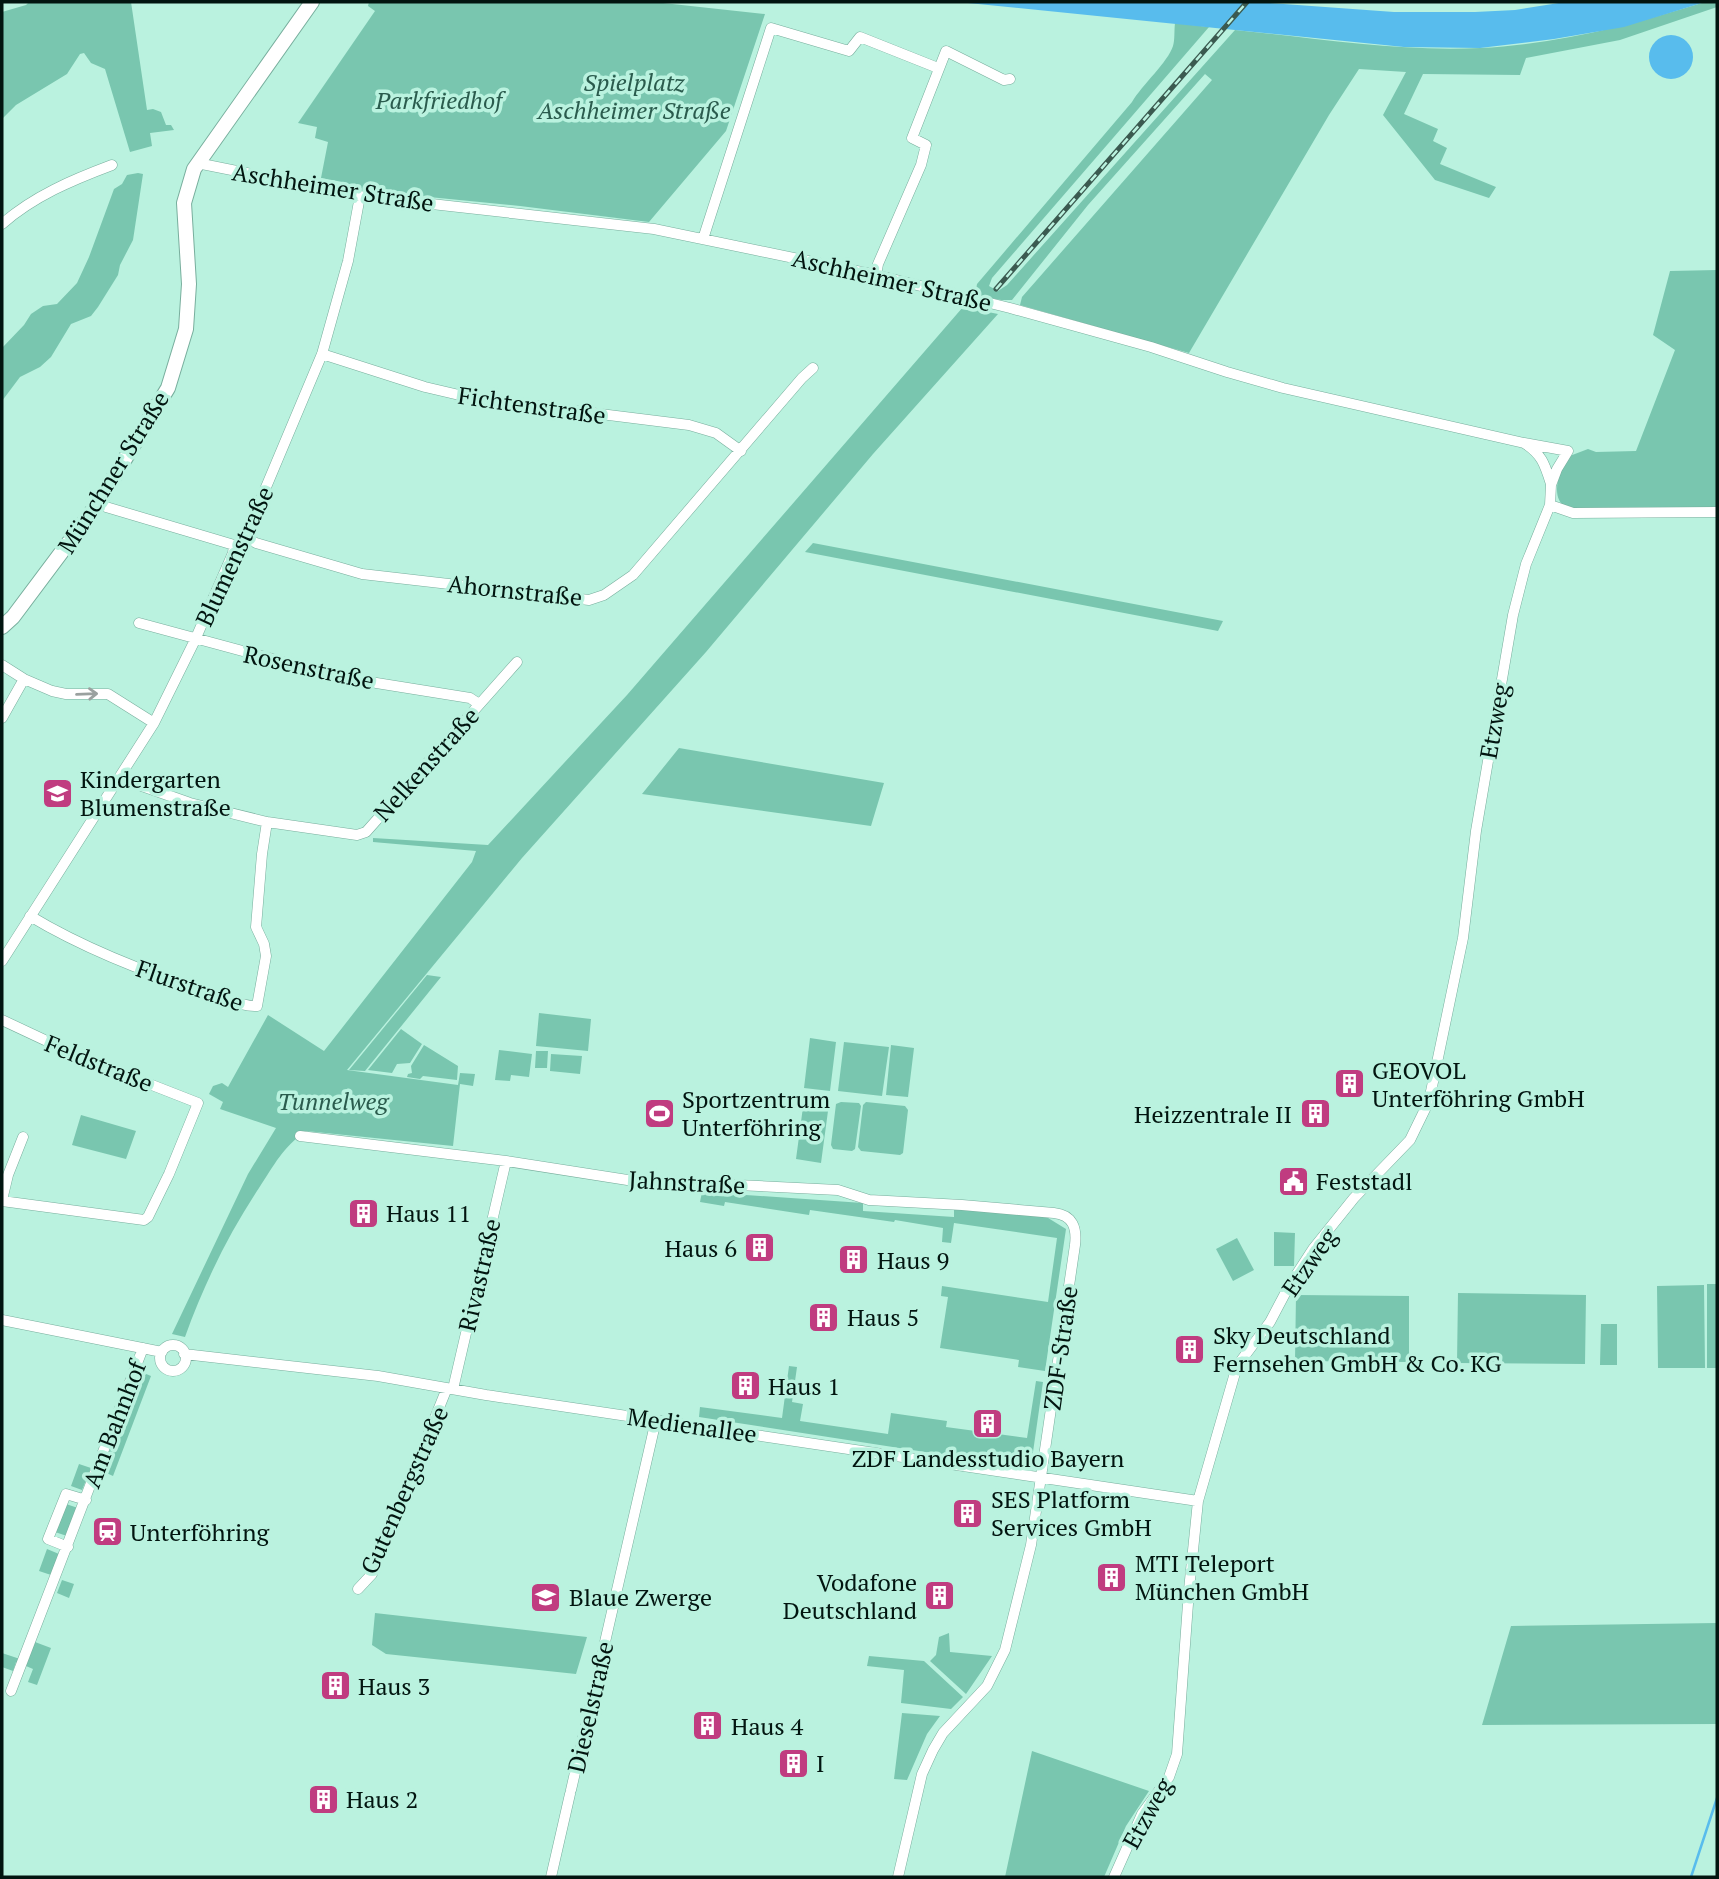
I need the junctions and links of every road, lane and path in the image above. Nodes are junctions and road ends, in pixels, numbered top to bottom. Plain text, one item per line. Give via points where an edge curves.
1 (312, 2) edge
2 (938, 68) junction
3 (1010, 79) dead end
4 (197, 163) junction
5 (112, 165) dead end
6 (360, 196) junction
7 (2, 225) edge
8 (703, 239) junction
9 (876, 275) junction
10 (322, 354) junction
11 (813, 368) dead end
12 (1524, 443) junction
13 (741, 451) junction
14 (1569, 451) joint
15 (1551, 485) junction
16 (99, 502) junction
17 (1550, 505) junction
18 (1717, 512) edge
19 (247, 538) junction
20 (234, 545) junction
21 (139, 623) dead end
22 (2, 627) edge
23 (195, 640) junction
24 (517, 662) dead end
25 (2, 665) edge
26 (24, 679) junction
27 (480, 704) junction
28 (2, 718) edge
29 (154, 723) junction
30 (119, 778) junction
31 (267, 822) junction
32 (30, 916) junction
33 (2, 961) edge
34 (2, 1020) edge
35 (300, 1136) dead end
36 (23, 1137) dead end
37 (506, 1161) junction
38 (2, 1201) edge
39 (1071, 1221) joint
40 (2, 1321) edge
41 (143, 1349) junction
42 (162, 1352) junction
43 (184, 1354) junction
44 (450, 1389) junction
45 (656, 1420) junction
46 (1041, 1476) junction
47 (86, 1500) junction
48 (1198, 1501) junction
49 (68, 1547) junction
50 (358, 1589) dead end
51 (11, 1691) dead end
52 (551, 1877) edge
53 (898, 1877) edge
54 (1114, 1877) edge

1 - 4 main road, Münchner Straße
2 - 3 street via 946,51
2 - 8 street via 860,37 849,51 771,28
2 - 9 street via 912,138 926,145 921,165
4 - 6 street, Aschheimer Straße
4 - 16 main road, Münchner Straße via 184,203 189,284 186,329 178,359 168,388
5 - 7 street via 30,202
6 - 8 street, Aschheimer Straße via 587,220
6 - 10 street, Blumenstraße via 348,261
8 - 9 street, Aschheimer Straße
9 - 12 street, Aschheimer Straße via 1151,347 1283,388
10 - 13 street, Fichtenstraße via 472,398 690,425 716,433
10 - 19 street, Blumenstraße
11 - 13 street, Ahornstraße
12 - 14 street, Aschheimer Straße
12 - 15 street via 1544,460
13 - 19 street, Ahornstraße via 633,575 589,600 362,574
14 - 15 street, Etzweg
15 - 17 street, Etzweg
16 - 20 street
16 - 22 main road, Münchner Straße
17 - 18 street via 1573,513
17 - 48 street, Etzweg via 1526,564 1513,615 1475,831 1463,938 1429,1101 1410,1140 1313,1249 1270,1322 1237,1366
19 - 20 street, Blumenstraße
20 - 23 street, Blumenstraße
21 - 23 street, Rosenstraße
23 - 27 street, Rosenstraße via 340,677 470,698
23 - 29 street, Blumenstraße
24 - 27 street, Nelkenstraße
25 - 26 street
26 - 28 street
26 -> 29 street via 65,694 108,694
27 - 31 street, Nelkenstraße via 366,832 346,835
29 - 30 street, Blumenstraße
30 - 31 street, Nelkenstraße via 190,803
30 - 32 street, Blumenstraße
31 - 32 street, Flurstraße via 256,927 266,956 257,1006 164,979
32 - 33 street, Blumenstraße
34 - 38 street, Feldstraße via 198,1103 144,1220
35 - 37 street, Jahnstraße
36 - 38 street
37 - 39 street, Jahnstraße via 653,1184 838,1190 869,1200 1054,1213
37 - 44 street, Rivastraße
39 - 46 street, ZDF-Straße via 1076,1229 1075,1245
40 - 41 street
41 - 42 street
41 - 47 street, Am Bahnhof
42 - 43 street via 175,1346
42 - 43 street via 161,1364 171,1371 183,1366
43 - 44 street, Medienallee
44 - 45 street, Medienallee
44 - 50 street, Gutenbergstraße via 372,1574
45 - 46 street, Medienallee
45 - 52 street, Dieselstraße
46 - 48 street, Medienallee
46 - 53 street, ZDF-Straße via 1026,1572 1005,1650 987,1686 933,1750 922,1774
47 - 49 street, Am Bahnhof
47 - 49 street, Am Bahnhof via 66,1494 54,1523 48,1539
48 - 54 street, Etzweg via 1177,1754 1169,1777 1142,1814
49 - 51 street, Am Bahnhof

